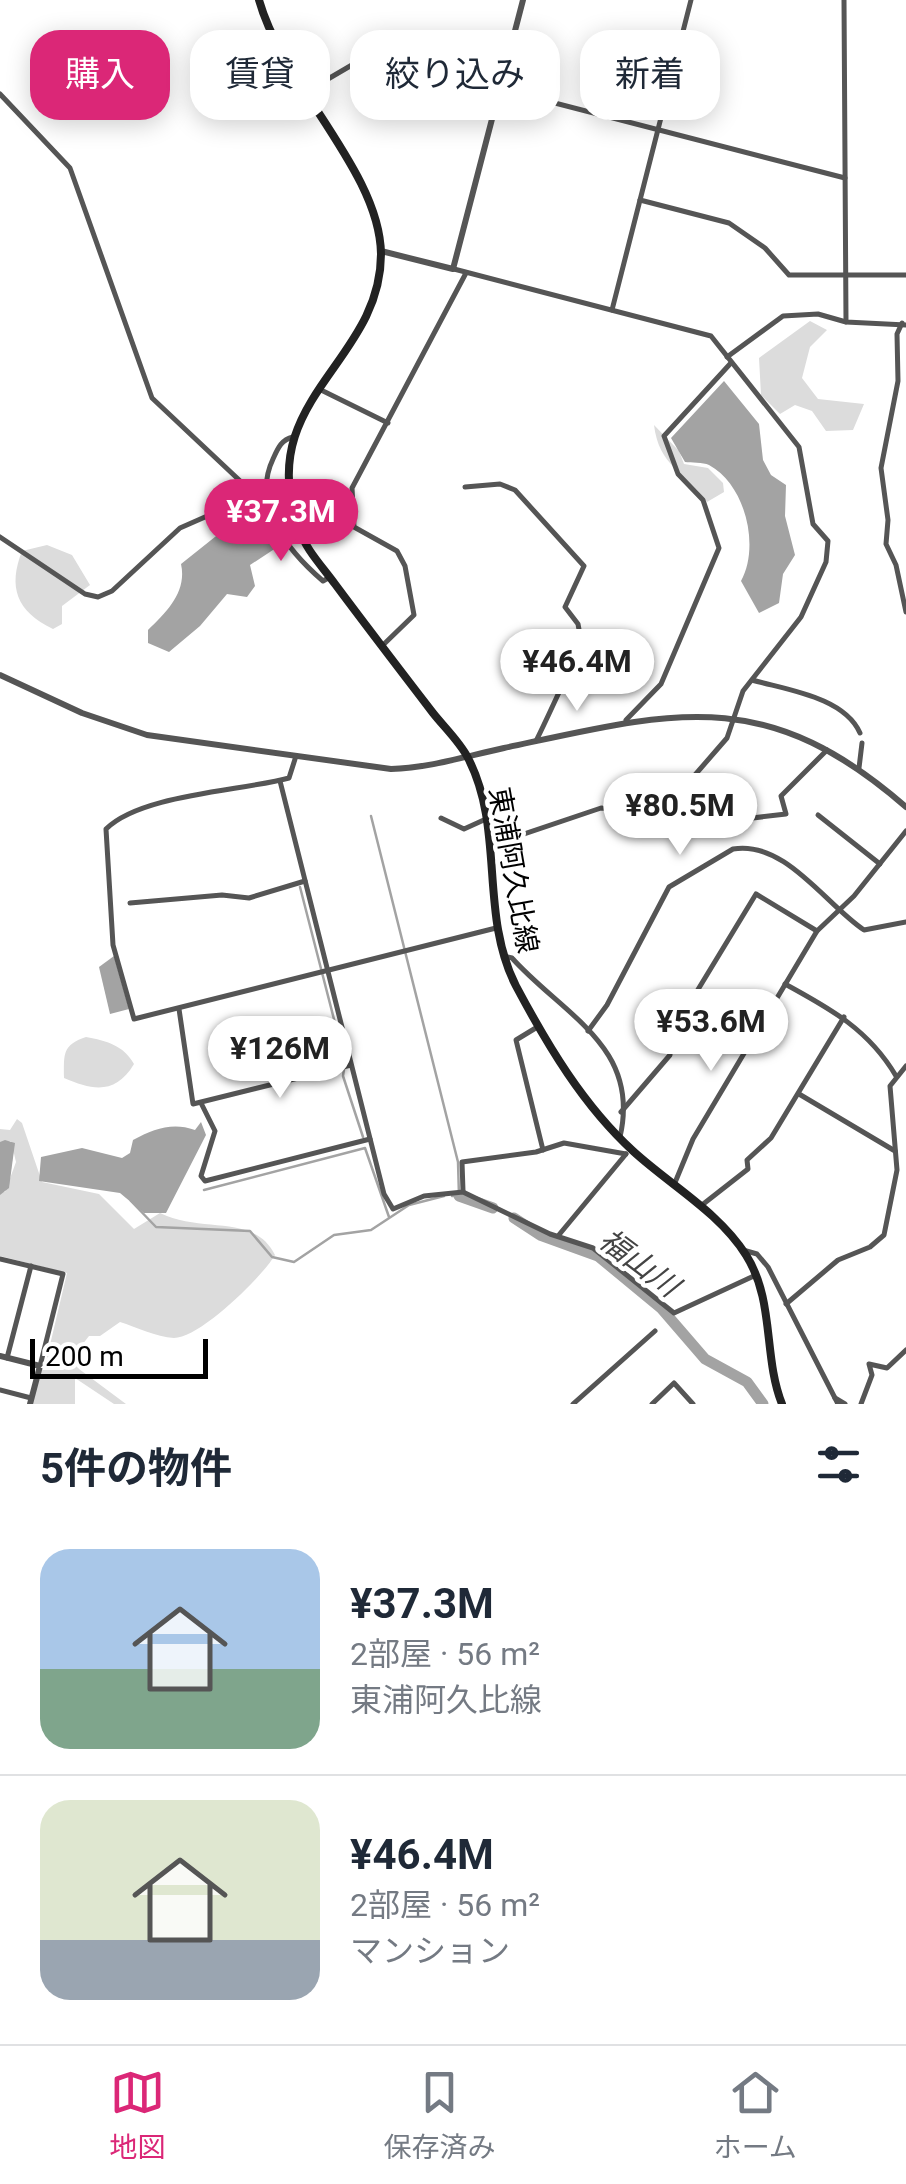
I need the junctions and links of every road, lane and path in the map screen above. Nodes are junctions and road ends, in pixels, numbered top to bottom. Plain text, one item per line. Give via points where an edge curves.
1 (260, 0) edge
2 (691, 0) edge
3 (844, 0) edge
4 (523, 2) edge
5 (271, 30) edge
6 (516, 30) edge
7 (0, 94) edge
8 (560, 105) edge
9 (319, 120) edge
10 (492, 120) edge
11 (658, 130) junction
12 (845, 178) junction
13 (640, 200) junction
14 (381, 251) junction
15 (453, 269) junction
16 (466, 273) junction
17 (906, 275) edge
18 (846, 276) junction
19 (612, 310) junction
20 (846, 322) junction
21 (904, 324) edge
22 (728, 360) junction
23 (319, 389) junction
24 (388, 423) junction
25 (293, 438) junction
26 (465, 487) dead end
27 (255, 495) junction
28 (263, 496) junction
29 (0, 537) edge
30 (330, 577) junction
31 (906, 612) edge
32 (382, 646) junction
33 (0, 674) edge
34 (752, 680) junction
35 (732, 719) junction
36 (626, 720) junction
37 (860, 732) dead end
38 (536, 741) junction
39 (862, 743) dead end
40 (827, 750) junction
41 (296, 756) junction
42 (468, 756) junction
43 (858, 768) junction
44 (280, 781) junction
45 (906, 806) edge
46 (661, 814) junction
47 (818, 815) dead end
48 (441, 818) dead end
49 (486, 819) junction
50 (906, 831) edge
51 (489, 846) junction
52 (880, 864) junction
53 (305, 881) junction
54 (130, 903) dead end
55 (837, 908) junction
56 (906, 922) edge
57 (496, 928) junction
58 (817, 930) junction
59 (504, 956) junction
60 (328, 971) junction
61 (785, 984) junction
62 (179, 1008) junction
63 (844, 1017) junction
64 (539, 1026) junction
65 (588, 1031) junction
66 (351, 1065) junction
67 (906, 1066) edge
68 (896, 1076) junction
69 (798, 1094) junction
70 (201, 1102) junction
71 (621, 1112) junction
72 (620, 1138) junction
73 (370, 1139) junction
74 (543, 1150) junction
75 (629, 1152) junction
76 (896, 1152) junction
77 (674, 1185) junction
78 (463, 1192) junction
79 (700, 1206) junction
80 (558, 1236) junction
81 (743, 1250) junction
82 (0, 1259) edge
83 (31, 1266) junction
84 (756, 1275) junction
85 (786, 1304) junction
86 (655, 1331) dead end
87 (906, 1350) edge
88 (4, 1357) edge
89 (40, 1366) junction
90 (0, 1391) edge
91 (31, 1401) edge
92 (839, 1402) edge
93 (572, 1404) edge
94 (652, 1404) edge
95 (693, 1404) edge
96 (782, 1404) edge
97 (861, 1404) edge

1 - 5 main road, 東浦阿久比線
2 - 11 street
3 - 12 street
4 - 6 street
7 - 27 street via 70,168 152,398
8 - 11 street
9 - 14 main road, 東浦阿久比線 via 363,189
10 - 15 street
11 - 12 street
11 - 13 street
12 - 18 street
13 - 18 street via 729,223 765,248 786,274
13 - 19 street
14 - 15 street
14 - 23 main road, 東浦阿久比線 via 367,313
15 - 16 street
16 - 19 street
16 - 24 street
17 - 18 street
18 - 20 street
19 - 22 street via 711,336
20 - 21 street
20 - 22 street via 818,314 780,317
21 - 31 street via 881,468 886,544
22 - 34 street via 799,447 813,524 829,545 801,618
22 - 36 street via 664,436 677,472 703,500 719,548 661,684
23 - 24 street
23 - 25 main road, 東浦阿久比線
24 - 32 street via 352,492 354,527 397,551 414,610 409,624
25 - 28 street via 278,448 264,476
25 - 30 main road, 東浦阿久比線 via 289,500 306,544
26 - 38 street via 500,484 515,490 584,566 565,607 578,624 582,646
27 - 28 street
27 - 29 street via 180,528 98,598
28 - 30 street via 294,553 323,581
30 - 32 main road, 東浦阿久比線
32 - 42 main road, 東浦阿久比線
33 - 41 street via 119,727
34 - 35 street
34 - 37 street via 823,700 855,720
35 - 36 street
35 - 40 street
35 - 46 street via 727,738
36 - 38 street
38 - 42 street
39 - 43 street
40 - 43 street
40 - 46 street via 782,796 786,814 727,821
41 - 42 street via 391,769
41 - 44 street via 293,775
42 - 49 main road, 東浦阿久比線
43 - 45 street
44 - 53 street
44 - 62 street via 174,800 106,829 114,946 134,1019
46 - 51 street via 600,808
47 - 52 street
48 - 49 street via 464,829
49 - 51 main road, 東浦阿久比線
50 - 52 street
51 - 57 main road, 東浦阿久比線
52 - 55 street
53 - 54 street via 250,898
53 - 60 street
55 - 56 street via 866,931
55 - 58 street
55 - 65 street via 781,861 745,848 727,852 669,887
57 - 59 main road, 東浦阿久比線
57 - 60 street
58 - 61 street
58 - 71 street via 756,894 688,1006 692,1018 670,1054
59 - 64 main road, 東浦阿久比線
59 - 65 street
60 - 62 street
60 - 66 street
61 - 63 street
61 - 77 street via 693,1139
62 - 70 street via 191,1102
63 - 68 street
63 - 69 street
64 - 72 main road, 東浦阿久比線 via 579,1092
64 - 74 street via 516,1040
65 - 71 street via 619,1069
66 - 70 street
66 - 73 street
67 - 68 street
68 - 76 street via 890,1086
69 - 76 street
69 - 79 street via 771,1138 747,1160 748,1169
70 - 73 street via 215,1131 205,1180
71 - 72 street
72 - 75 main road, 東浦阿久比線
73 - 78 street via 394,1209 424,1196
74 - 75 street via 564,1142
74 - 78 street via 462,1162
75 - 77 main road, 東浦阿久比線
75 - 80 street
76 - 85 street via 884,1235 838,1260
77 - 79 main road, 東浦阿久比線
78 - 80 street
79 - 81 main road, 東浦阿久比線
80 - 84 street via 593,1248 674,1313
81 - 84 main road, 東浦阿久比線
81 - 85 street via 767,1266
82 - 83 street
83 - 88 street
83 - 89 street via 63,1274
84 - 96 main road, 東浦阿久比線
85 - 92 street
86 - 93 street
87 - 97 street via 887,1368 870,1364
88 - 89 street
89 - 91 street
90 - 91 street
94 - 95 street via 674,1383

